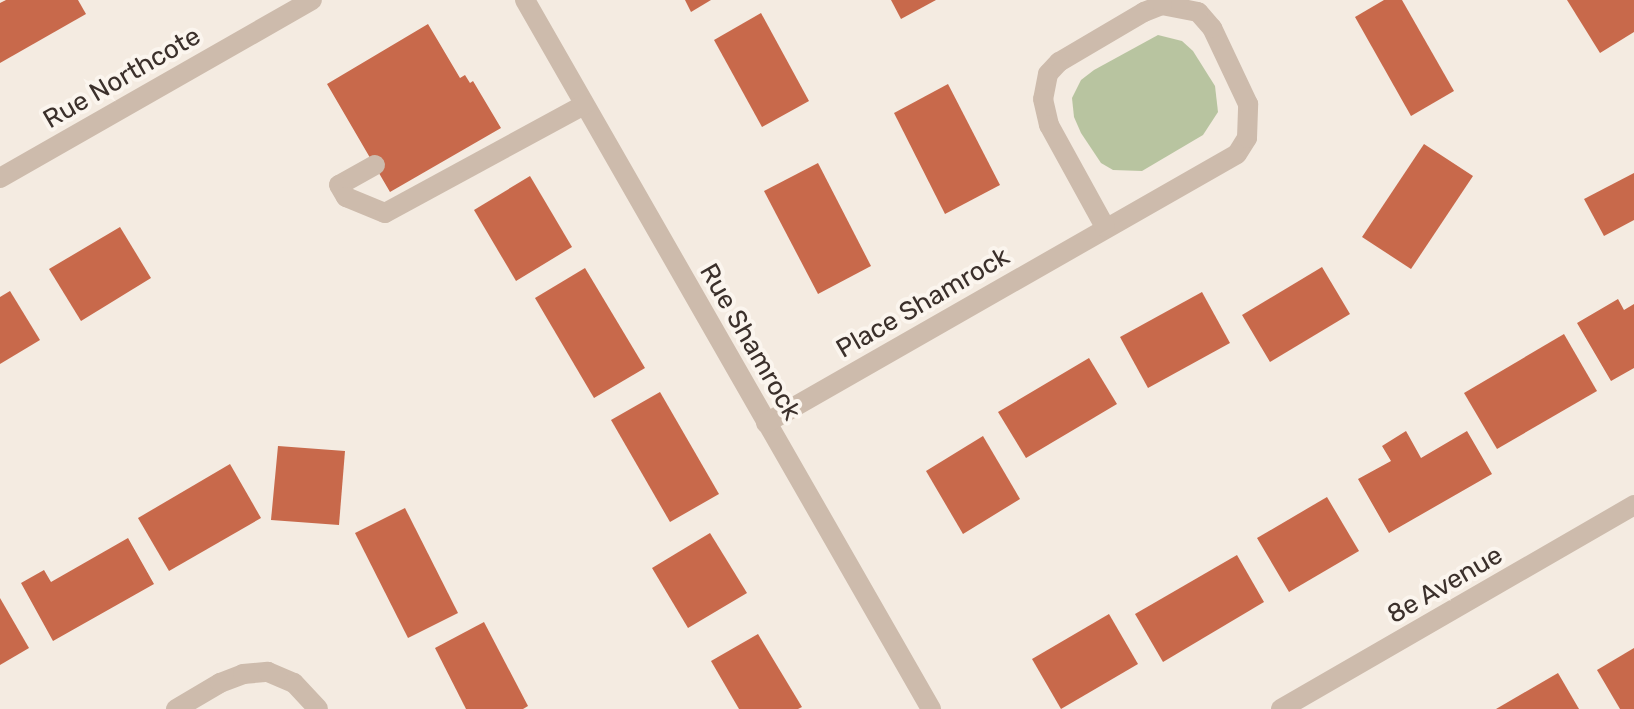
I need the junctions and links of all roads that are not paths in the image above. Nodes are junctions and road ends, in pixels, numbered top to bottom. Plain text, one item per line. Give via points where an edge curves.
1 (312, 0) edge
2 (525, 0) edge
3 (584, 105) junction
4 (375, 165) dead end
5 (0, 178) edge
6 (1105, 227) junction
7 (766, 423) junction
8 (1634, 505) edge
9 (176, 709) edge
10 (318, 709) edge
11 (931, 709) edge
12 (1281, 709) edge

1 - 5 street, Rue Northcote
2 - 3 street, Rue Shamrock
3 - 4 street via 385,213 346,197 339,185
3 - 7 street, Rue Shamrock
6 - 6 street, Place Shamrock via 1218,166 1237,154 1247,138 1248,104 1212,28 1198,12 1162,5 1144,12 1068,56 1048,74 1043,99 1049,125
6 - 7 street, Place Shamrock
7 - 11 street, Rue Shamrock
8 - 12 street, 8e Avenue
9 - 10 street via 220,683 268,672 294,683

